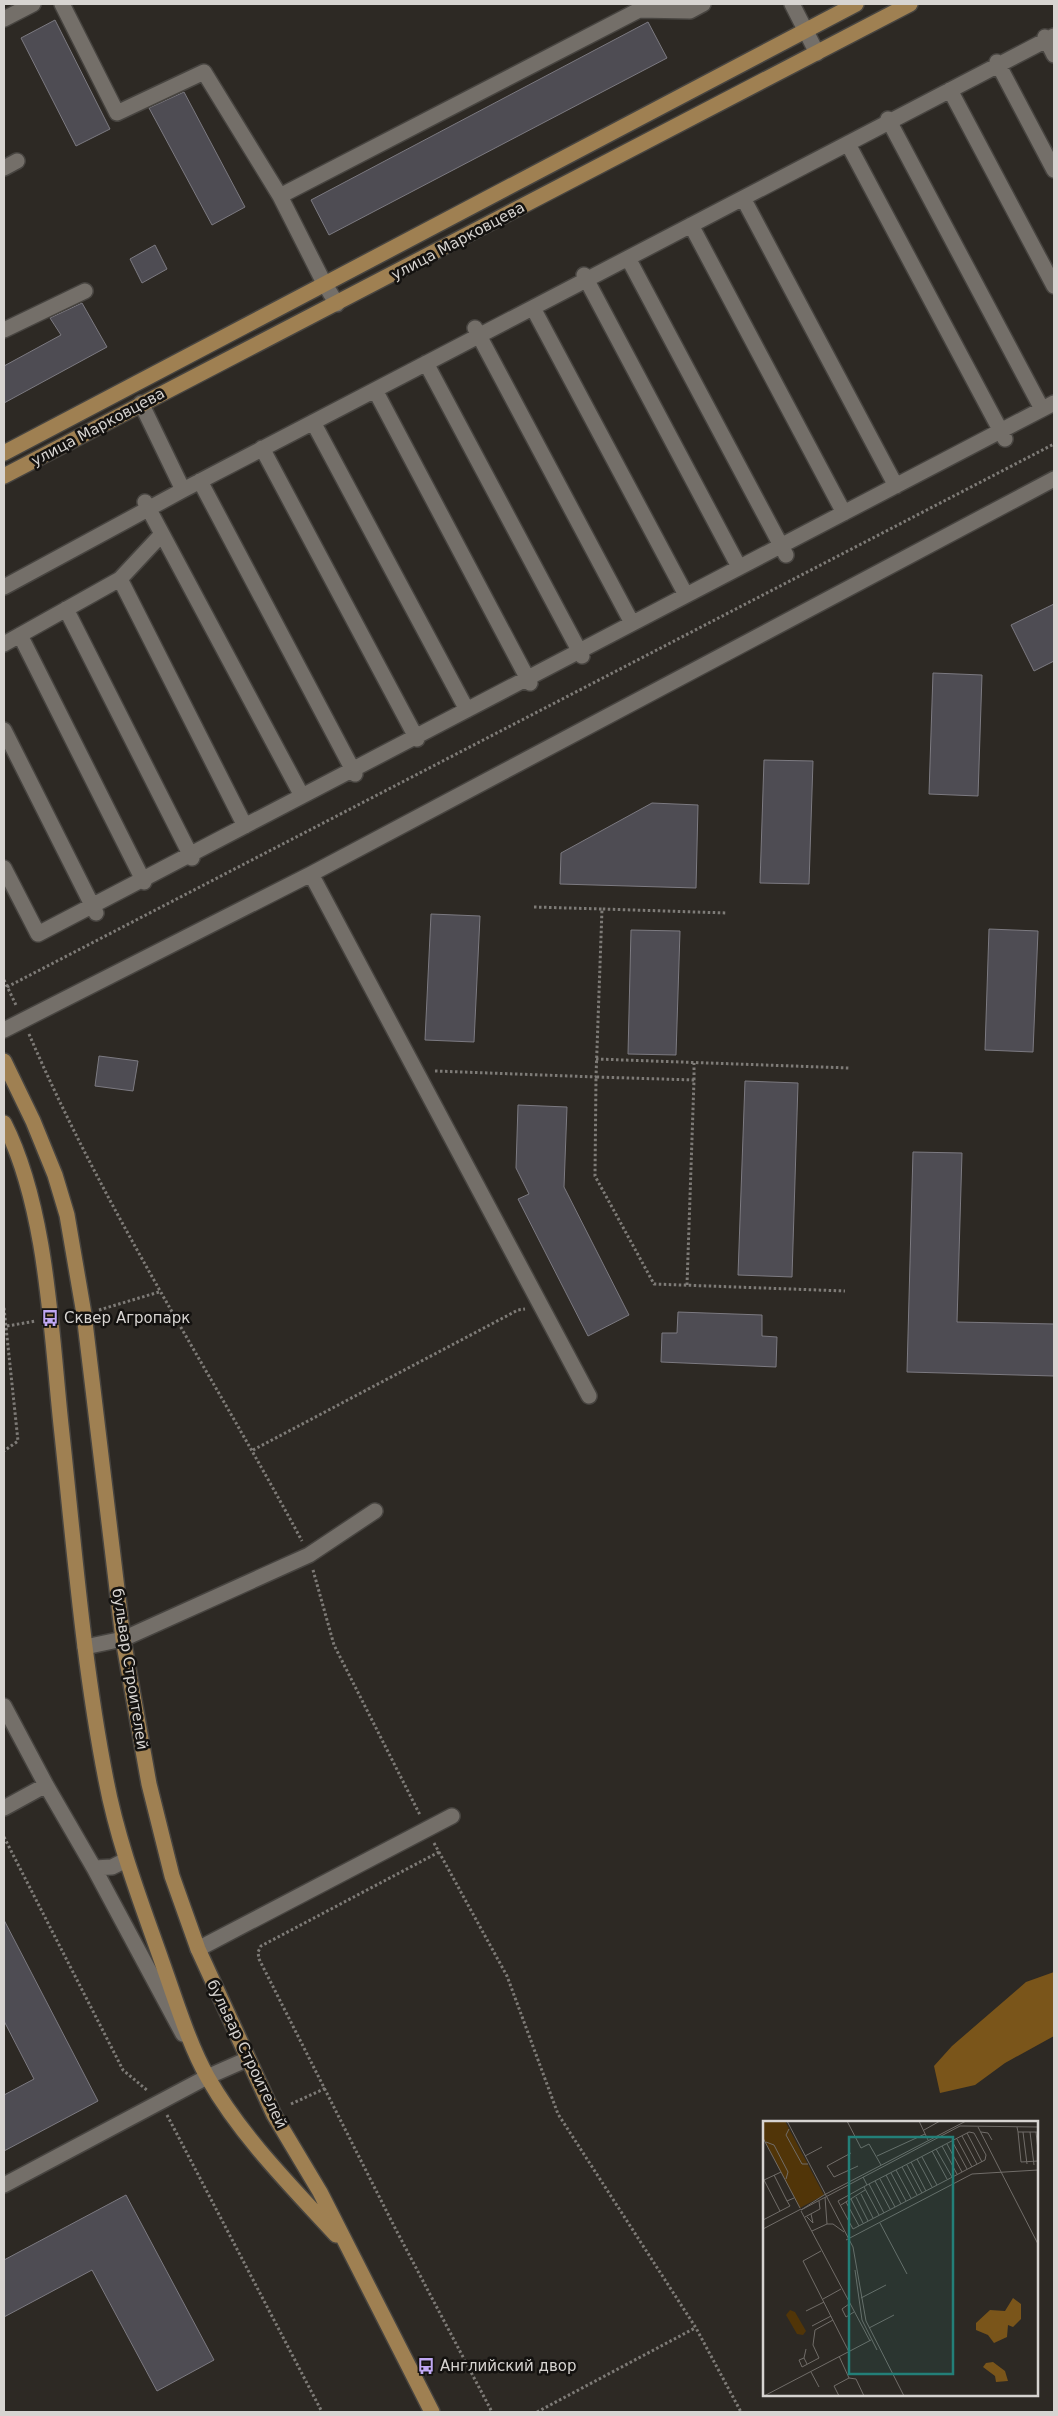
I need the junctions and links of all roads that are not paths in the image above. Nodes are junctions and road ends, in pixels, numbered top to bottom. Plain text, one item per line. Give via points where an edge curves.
1 (33, 4) edge
2 (62, 4) edge
3 (703, 4) edge
4 (792, 4) edge
5 (856, 4) edge
6 (910, 4) edge
7 (4, 19) edge
8 (805, 30) junction
9 (1048, 38) edge
10 (817, 53) junction
11 (1054, 55) edge
12 (998, 64) junction
13 (950, 90) junction
14 (889, 120) junction
15 (848, 144) junction
16 (1054, 170) edge
17 (280, 196) junction
18 (743, 198) junction
19 (691, 225) junction
20 (628, 258) junction
21 (585, 277) junction
22 (324, 284) junction
23 (1054, 286) edge
24 (85, 291) dead end
25 (338, 304) junction
26 (533, 308) junction
27 (4, 330) edge
28 (477, 332) junction
29 (426, 363) junction
30 (375, 390) junction
31 (141, 403) junction
32 (1048, 406) edge
33 (313, 422) junction
34 (1002, 435) junction
35 (262, 448) junction
36 (4, 453) edge
37 (4, 476) edge
38 (1054, 479) edge
39 (200, 481) junction
40 (896, 486) junction
41 (183, 490) junction
42 (147, 505) junction
43 (844, 513) junction
44 (162, 534) junction
45 (784, 550) junction
46 (739, 567) junction
47 (120, 579) junction
48 (4, 587) edge
49 (686, 596) junction
50 (66, 609) junction
51 (632, 623) junction
52 (20, 635) junction
53 (4, 644) edge
54 (581, 654) junction
55 (529, 680) junction
56 (466, 710) junction
57 (4, 730) edge
58 (416, 738) junction
59 (354, 772) junction
60 (302, 796) junction
61 (245, 826) junction
62 (191, 856) junction
63 (4, 868) edge
64 (311, 874) junction
65 (143, 880) junction
66 (94, 909) junction
67 (4, 1030) edge
68 (4, 1061) edge
69 (4, 1122) edge
70 (588, 1396) dead end
71 (375, 1510) dead end
72 (123, 1639) junction
73 (85, 1647) junction
74 (4, 1706) edge
75 (46, 1785) junction
76 (4, 1808) edge
77 (452, 1816) dead end
78 (126, 1860) junction
79 (94, 1868) junction
80 (198, 1949) junction
81 (248, 2059) junction
82 (207, 2077) junction
83 (4, 2185) edge
84 (348, 2249) junction
85 (432, 2412) edge

1 - 7 street
2 - 17 street via 117,113 204,72
3 - 17 street via 690,10 639,10
4 - 8 street
5 - 8 main road, улица Марковцева
6 - 10 main road, улица Марковцева
8 - 10 street
8 - 22 main road, улица Марковцева
9 - 11 street
9 - 12 street
10 - 25 main road, улица Марковцева
12 - 13 street
12 - 16 street
13 - 14 street
13 - 23 street
14 - 15 street
14 - 32 street
15 - 18 street
15 - 34 street
17 - 22 street
18 - 19 street
18 - 40 street
19 - 20 street
19 - 43 street
20 - 21 street
20 - 45 street
21 - 26 street
21 - 46 street
22 - 25 street
22 - 36 main road, улица Марковцева
24 - 27 street
25 - 31 main road, улица Марковцева
26 - 28 street
26 - 49 street
28 - 29 street
28 - 51 street
29 - 30 street
29 - 54 street
30 - 33 street
30 - 55 street
31 - 37 main road, улица Марковцева
31 - 41 street
32 - 34 street
33 - 35 street
33 - 56 street
34 - 40 street
35 - 39 street
35 - 58 street
38 - 64 street
39 - 41 street
39 - 59 street
40 - 43 street
41 - 42 street
42 - 44 street
42 - 48 street
43 - 45 street
44 - 47 street
44 - 60 street
45 - 46 street
46 - 49 street
47 - 50 street
47 - 61 street
49 - 51 street
50 - 52 street
50 - 62 street
51 - 54 street
52 - 53 street
52 - 65 street
54 - 55 street
55 - 56 street
56 - 58 street
57 - 66 street
58 - 59 street
59 - 60 street
60 - 61 street
61 - 62 street
62 - 65 street
63 - 66 street via 38,934
64 - 67 street
64 - 70 street
65 - 66 street
68 - 72 main road, бульвар Строителей via 55,1174 67,1215 84,1314
69 - 73 main road, бульвар Строителей via 27,1183 37,1224
71 - 72 street via 309,1555
72 - 73 street
72 - 80 main road, бульвар Строителей via 161,1839
73 - 78 main road, бульвар Строителей via 106,1782
74 - 75 street, бульвар Строителей
75 - 76 street
75 - 79 street, бульвар Строителей
77 - 80 street
78 - 79 street via 112,1867
78 - 82 main road, бульвар Строителей via 183,2020
79 - 82 street, бульвар Строителей
80 - 81 main road, бульвар Строителей
81 - 82 street
81 - 84 main road, бульвар Строителей via 274,2114 320,2192
82 - 83 street
82 - 84 main road, бульвар Строителей via 243,2130
84 - 85 main road, бульвар Строителей

